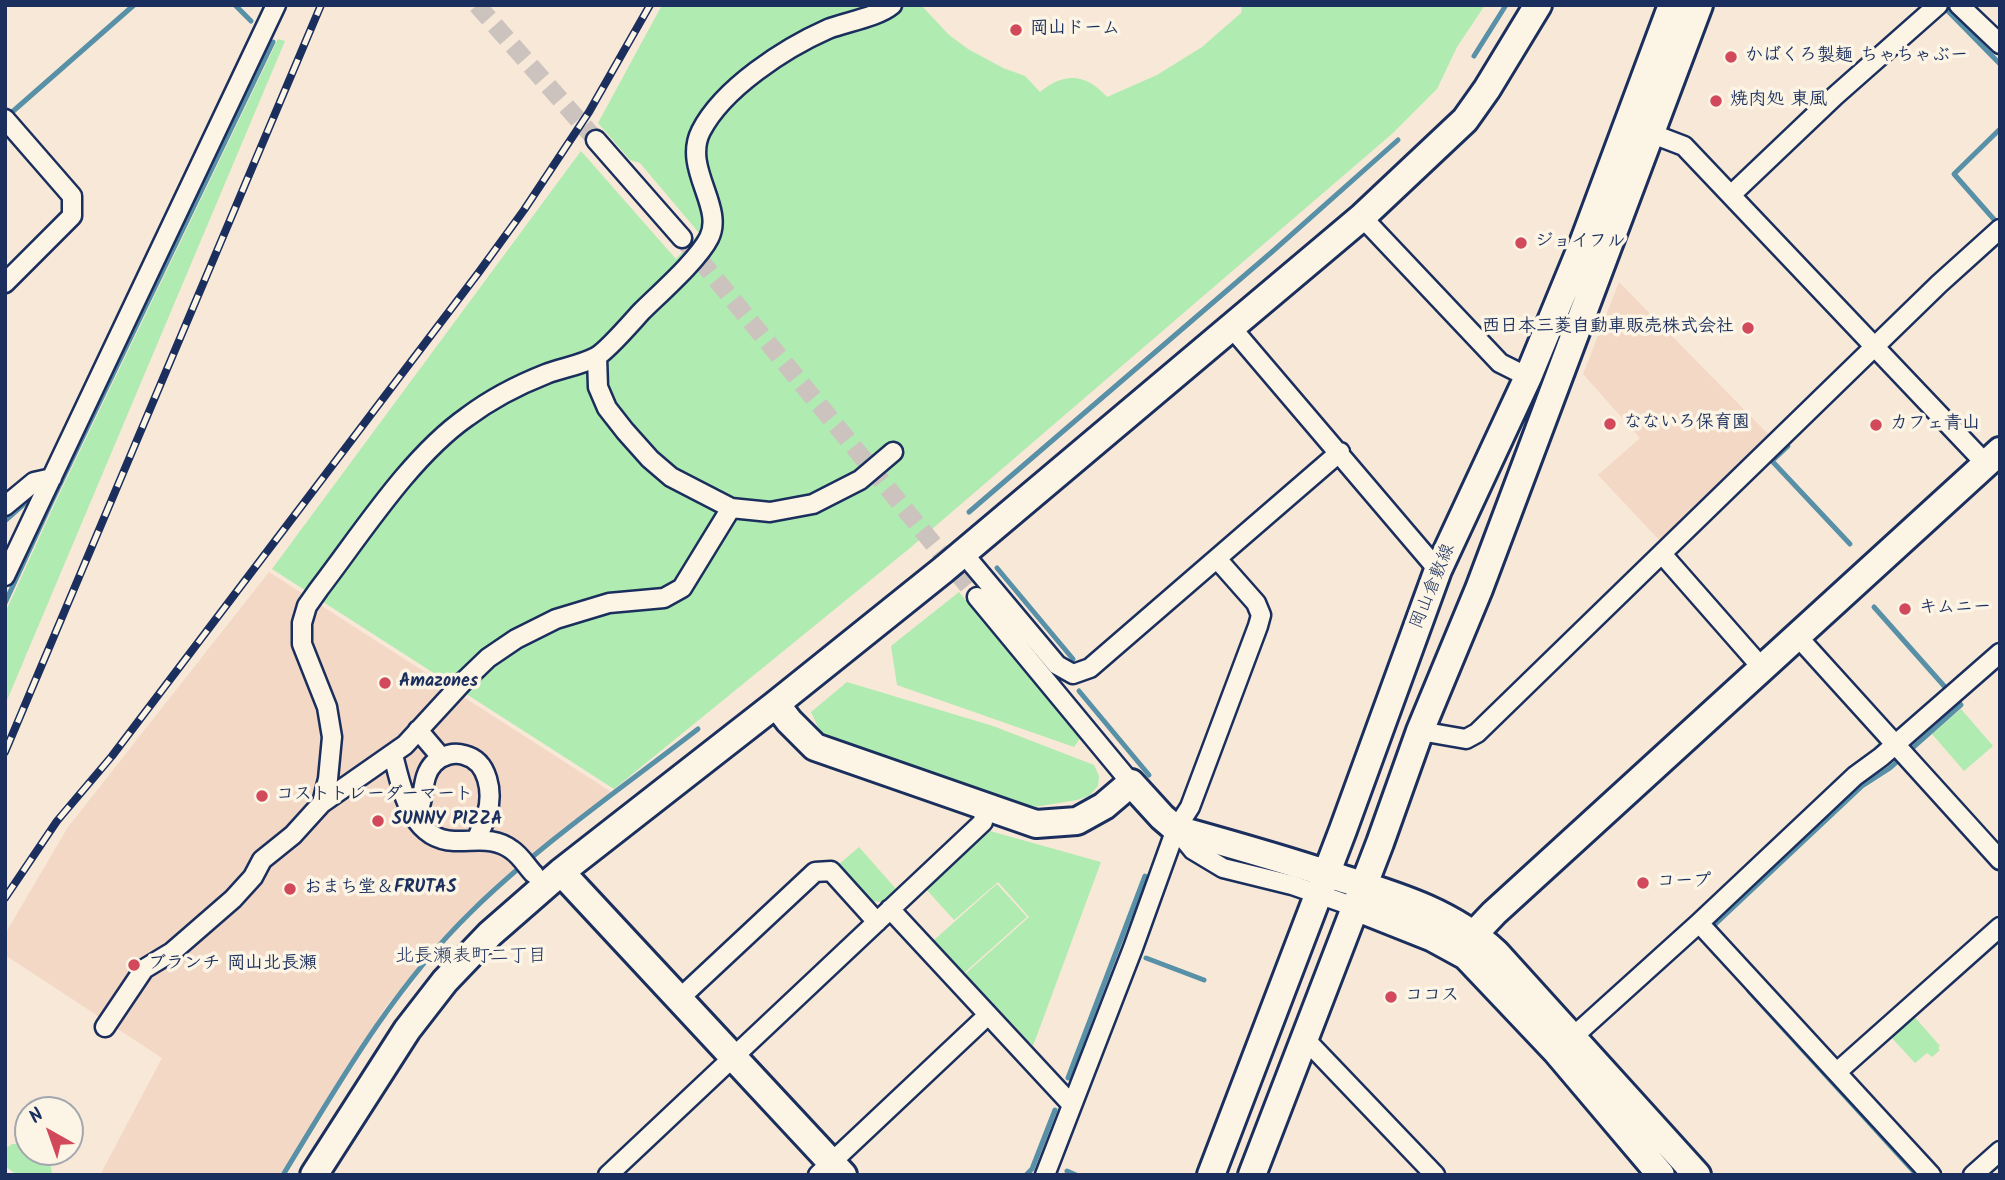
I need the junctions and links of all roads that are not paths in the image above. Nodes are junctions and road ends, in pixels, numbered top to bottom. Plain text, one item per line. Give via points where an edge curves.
1 (276, 5) edge
2 (892, 5) edge
3 (1538, 5) edge
4 (1672, 5) edge
5 (1699, 5) edge
6 (1938, 5) edge
7 (1964, 7) edge
8 (2000, 44) edge
9 (5, 119) edge
10 (1650, 132) junction
11 (596, 140) tunnel mouth
12 (1732, 194) junction
13 (1362, 216) junction
14 (2000, 229) edge
15 (682, 238) tunnel mouth
16 (5, 284) edge
17 (1231, 327) junction
18 (1875, 347) junction
19 (597, 357) junction
20 (1528, 377) junction
21 (893, 452) dead end
22 (1339, 452) junction
23 (1993, 457) edge
24 (52, 478) junction
25 (5, 506) edge
26 (731, 508) junction
27 (963, 553) junction
28 (1662, 554) junction
29 (1218, 560) junction
30 (1438, 570) junction
31 (5, 576) edge
32 (977, 597) tunnel mouth
33 (1797, 637) junction
34 (1997, 662) edge
35 (1763, 669) junction
36 (776, 704) junction
37 (418, 730) junction
38 (1420, 731) junction
39 (1902, 750) junction
40 (393, 755) junction
41 (441, 757) junction
42 (1131, 783) junction
43 (322, 803) junction
44 (985, 805) junction
45 (414, 818) junction
46 (1176, 828) junction
47 (477, 839) junction
48 (2000, 860) edge
49 (528, 868) dead end
50 (561, 872) junction
51 (1322, 884) junction
52 (1359, 896) junction
53 (883, 916) junction
54 (2000, 927) edge
55 (1705, 928) junction
56 (1465, 942) junction
57 (680, 999) junction
58 (988, 1015) junction
59 (105, 1027) dead end
60 (1305, 1039) junction
61 (1564, 1044) junction
62 (734, 1056) junction
63 (1837, 1072) junction
64 (1072, 1105) junction
65 (2000, 1150) edge
66 (831, 1171) edge
67 (1435, 1174) edge
68 (314, 1175) edge
69 (608, 1175) edge
70 (1045, 1175) edge
71 (1211, 1175) edge
72 (1252, 1175) edge
73 (1661, 1175) edge
74 (1697, 1175) edge
75 (1931, 1175) edge
76 (1973, 1175) edge

1 - 24 street
2 - 19 street via 799,44 761,68 712,114 701,132 696,157 713,224 709,239
3 - 13 street via 1465,120
4 - 20 street, 岡山倉敷線
5 - 10 street
6 - 12 street
7 - 8 street
9 - 16 street via 72,196 72,216
10 - 12 street via 1684,146
10 - 38 street via 1479,589
11 - 15 street
12 - 18 street
13 - 17 street
13 - 20 street via 1500,363
14 - 18 street
17 - 22 street
17 - 27 street
18 - 23 street
18 - 28 street
19 - 26 street via 598,387 607,408 649,459 671,477
19 - 43 street via 506,392 442,437 419,458 307,606 302,644 327,707 332,737
20 - 30 street, 岡山倉敷線
21 - 26 street via 860,480 813,504 770,512
22 - 29 street
22 - 30 street
23 - 33 street
24 - 25 street via 34,482
24 - 31 street
26 - 37 street via 682,588 664,597 608,603 516,639 488,658
27 - 29 street via 1057,665 1073,674 1090,668
27 - 36 street
28 - 35 street
28 - 38 street via 1477,733 1466,738
29 - 46 street via 1261,615 1191,807
30 - 51 street, 岡山倉敷線
32 - 42 street
33 - 35 street
33 - 39 street
34 - 39 street via 1952,694
35 - 56 street
36 - 44 street via 815,747
36 - 50 street
37 - 40 street
37 - 41 street
38 - 52 street
39 - 48 street
39 - 55 street via 1855,776
40 - 43 street
40 - 45 street
41 - 45 street via 427,773 421,809
41 - 47 street via 471,757 485,771 488,814
42 - 44 street via 1077,821 1035,824
42 - 46 street
43 - 59 street via 262,860 233,900 172,952 144,969
44 - 53 street via 983,822
45 - 47 street via 436,838
46 - 51 street
46 - 64 street
47 - 49 street via 512,850
50 - 57 street
50 - 68 street via 445,981 407,1030
51 - 52 street
51 - 71 street, 岡山倉敷線
52 - 56 street via 1391,919
52 - 60 street
53 - 57 street via 831,871 815,872
53 - 58 street
53 - 62 street
54 - 63 street
55 - 61 street
55 - 63 street
56 - 61 street via 1476,965
57 - 62 street
58 - 64 street
58 - 66 street
60 - 67 street
60 - 72 street
61 - 73 street
61 - 74 street
62 - 66 street
62 - 69 street
63 - 75 street
64 - 70 street
65 - 76 street

